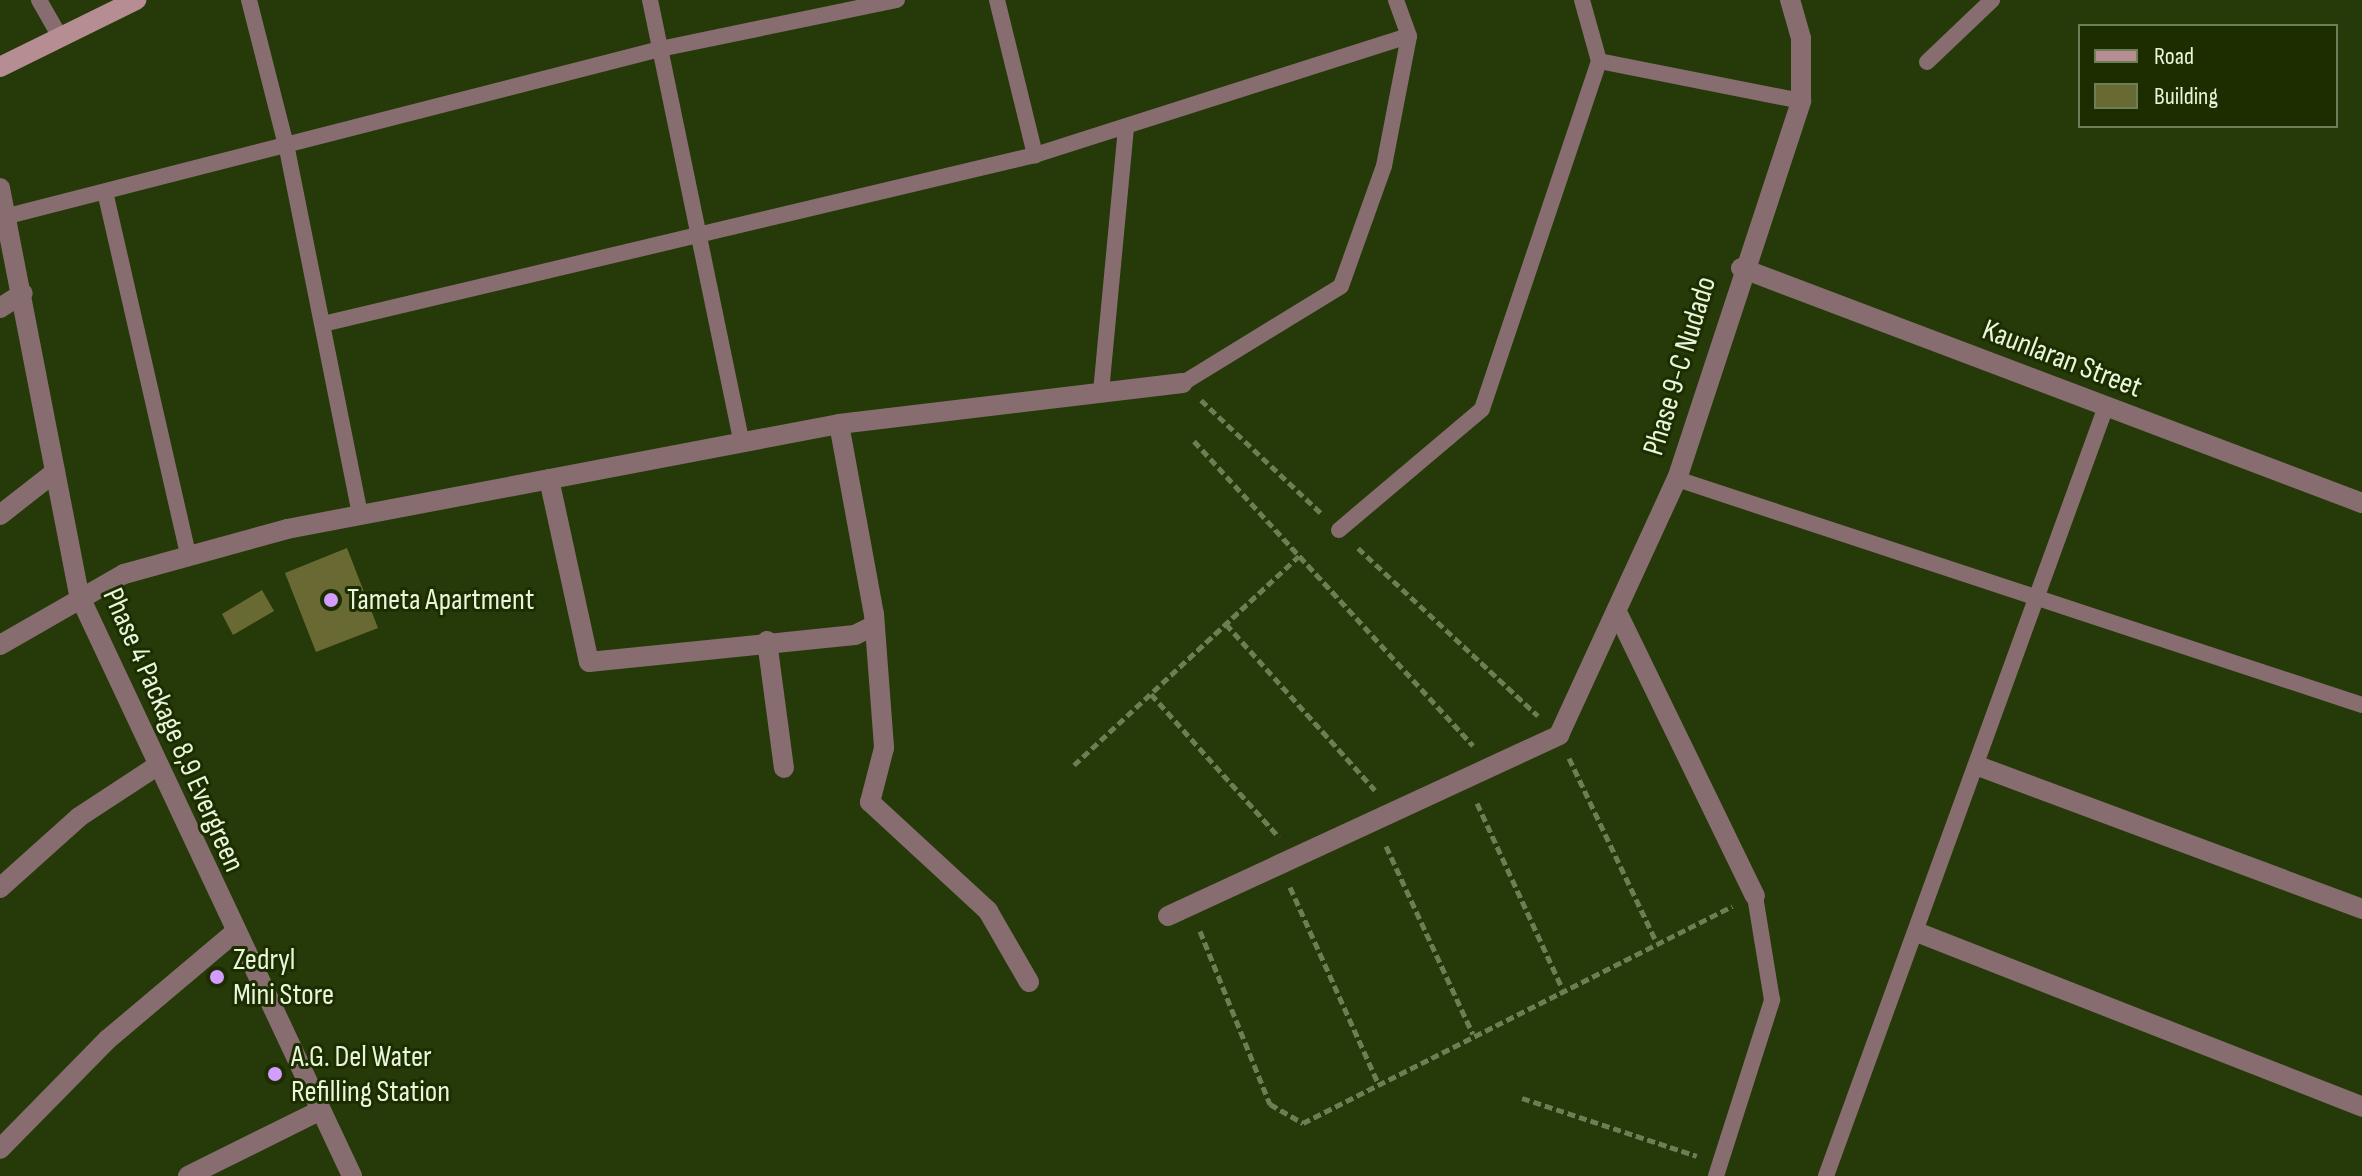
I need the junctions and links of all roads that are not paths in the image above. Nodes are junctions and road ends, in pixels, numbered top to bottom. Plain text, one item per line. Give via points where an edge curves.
1 (39, 0) edge
2 (136, 0) edge
3 (249, 0) edge
4 (650, 0) edge
5 (897, 0) edge
6 (997, 0) edge
7 (1396, 0) edge
8 (1582, 0) edge
9 (1790, 0) edge
10 (1992, 0) edge
11 (59, 35) junction
12 (1409, 36) junction
13 (660, 49) junction
14 (1599, 61) junction
15 (1927, 62) dead end
16 (0, 67) edge
17 (1801, 101) junction
18 (1126, 127) junction
19 (287, 149) junction
20 (1035, 155) junction
21 (0, 188) edge
22 (106, 196) junction
23 (8, 216) junction
24 (701, 230) junction
25 (1741, 268) junction
26 (23, 293) junction
27 (0, 308) edge
28 (323, 324) junction
29 (1183, 383) joint
30 (1101, 392) junction
31 (2105, 409) junction
32 (839, 424) junction
33 (741, 441) junction
34 (55, 472) junction
35 (549, 479) junction
36 (1677, 479) junction
37 (2362, 503) edge
38 (360, 513) junction
39 (0, 515) edge
40 (1339, 530) road end
41 (188, 553) junction
42 (79, 595) junction
43 (2036, 598) junction
44 (1619, 616) junction
45 (871, 627) junction
46 (767, 641) junction
47 (0, 645) edge
48 (2362, 705) edge
49 (1978, 766) junction
50 (154, 768) junction
51 (784, 768) dead end
52 (0, 888) edge
53 (1755, 896) joint
54 (2362, 909) edge
55 (1168, 916) dead end
56 (1919, 933) junction
57 (233, 934) junction
58 (1029, 982) dead end
59 (2362, 1107) edge
60 (319, 1111) junction
61 (1, 1146) edge
62 (1718, 1170) edge
63 (188, 1176) edge
64 (352, 1176) edge
65 (1826, 1176) edge

1 - 11 lane
2 - 11 main road
3 - 19 lane
4 - 13 lane
5 - 13 lane
6 - 20 lane
7 - 12 lane
8 - 14 lane
9 - 17 street, Phase 9-C Nudado via 1801,38
10 - 15 lane
11 - 16 main road
12 - 18 lane
12 - 29 lane via 1384,166 1341,286
13 - 19 lane
13 - 24 lane
14 - 17 lane
14 - 40 lane via 1482,409
17 - 25 street, Phase 9-C Nudado
18 - 20 lane
18 - 30 lane
19 - 22 lane
19 - 28 lane
20 - 24 lane
21 - 23 street, Phase 4 Package 8,9 Evergreen
22 - 23 lane
22 - 41 lane
23 - 26 street, Phase 4 Package 8,9 Evergreen
24 - 28 lane
24 - 33 lane
25 - 31 street, Kaunlaran Street
25 - 36 street, Phase 9-C Nudado
26 - 27 street
26 - 34 street, Phase 4 Package 8,9 Evergreen
28 - 38 lane
29 - 30 street
30 - 32 street
31 - 37 street, Kaunlaran Street
31 - 43 lane
32 - 33 street
32 - 45 street via 874,614
33 - 35 street
34 - 39 street
34 - 42 street, Phase 4 Package 8,9 Evergreen
35 - 38 street
35 - 46 street via 589,662
36 - 43 lane
36 - 44 street, Phase 9-C Nudado
38 - 41 street
41 - 42 street
42 - 47 street
42 - 50 street, Phase 4 Package 8,9 Evergreen
43 - 48 lane
43 - 49 lane
44 - 53 street
44 - 55 street, Phase 9-C Nudado via 1559,735 1468,783
45 - 46 street via 855,635
45 - 58 street via 884,748 870,802 988,911
46 - 51 street
49 - 54 street
49 - 56 lane
50 - 52 street via 79,817
50 - 57 street, Phase 4 Package 8,9 Evergreen
53 - 62 lane via 1772,1000
56 - 59 street
56 - 65 lane
57 - 60 street, Phase 4 Package 8,9 Evergreen
57 - 61 street via 107,1040
60 - 63 street
60 - 64 street, Phase 4 Package 8,9 Evergreen

